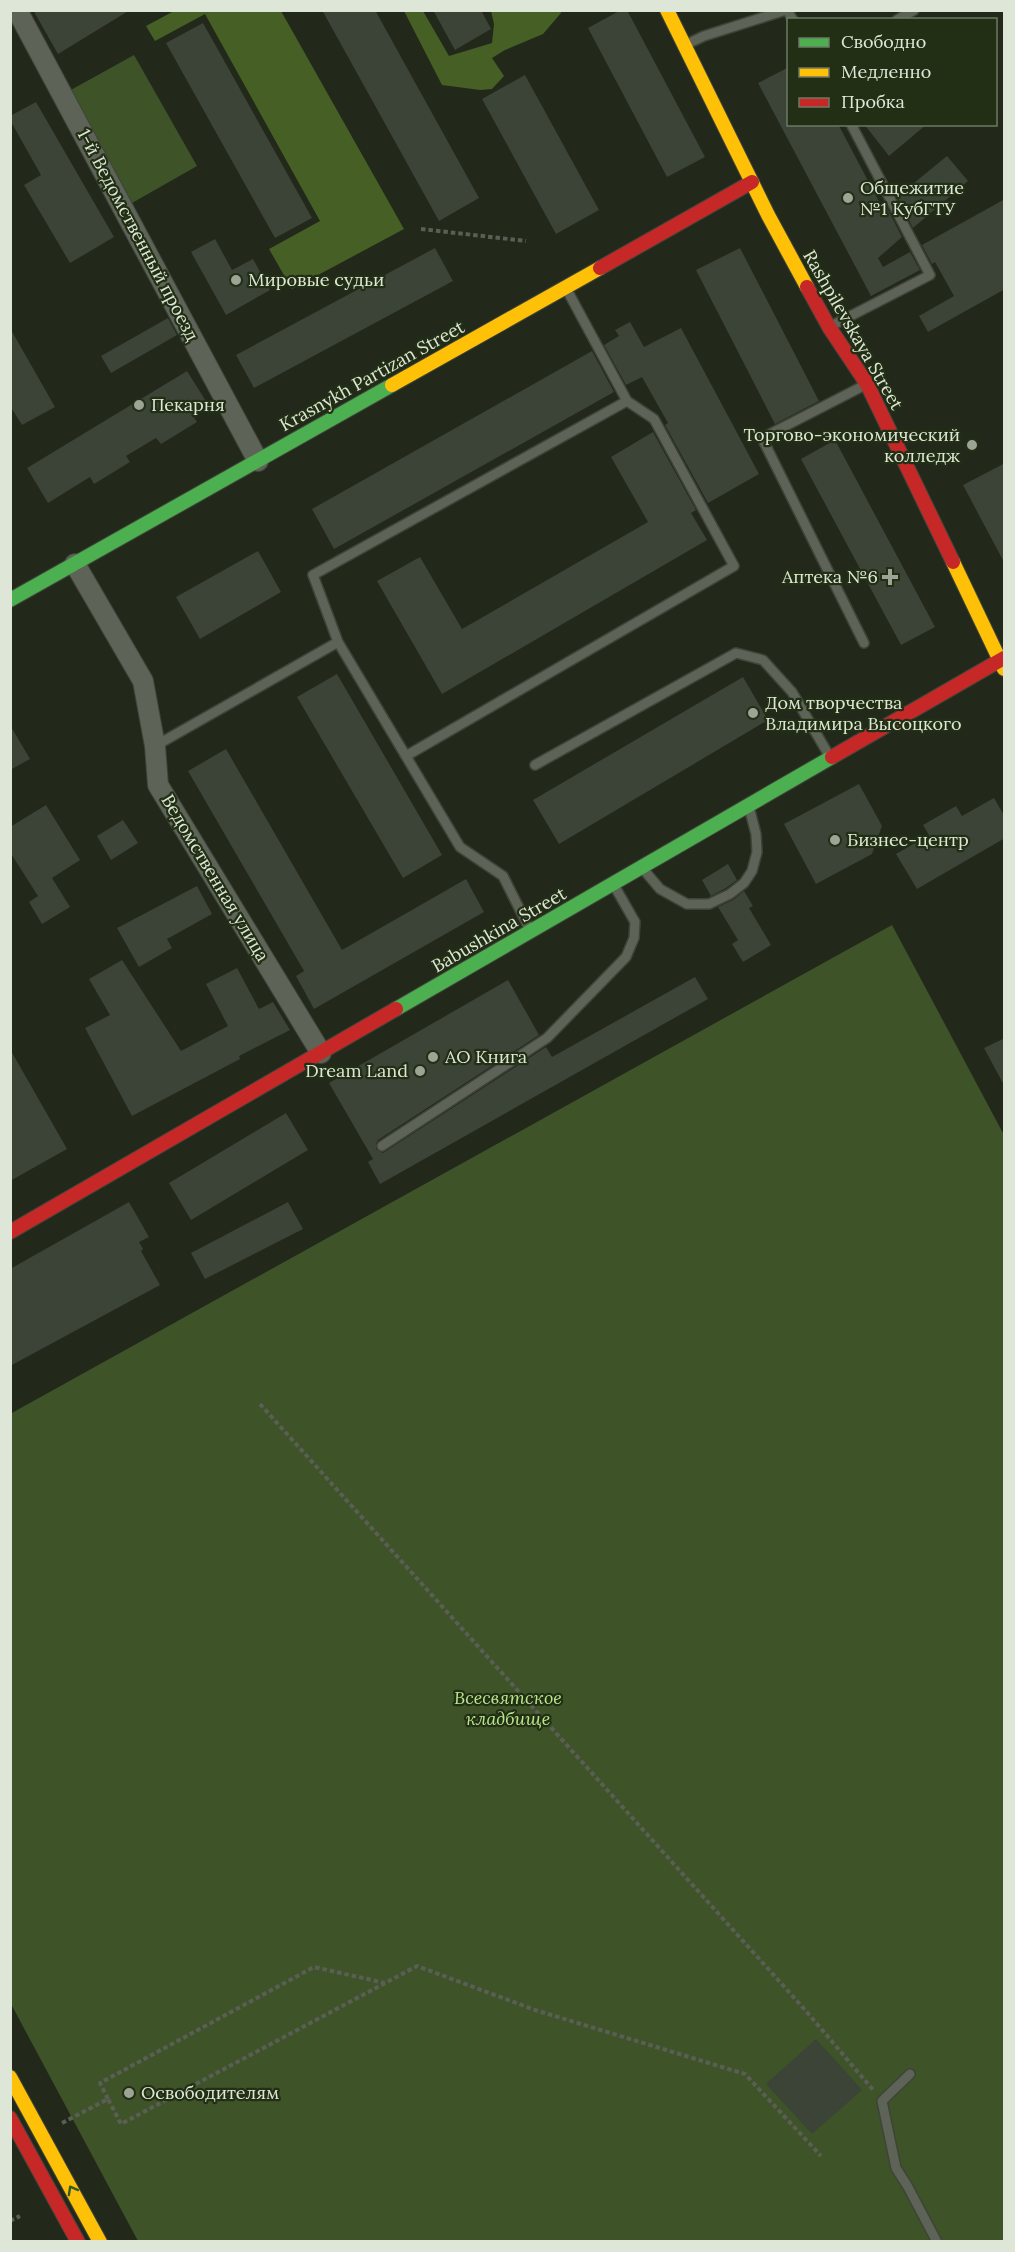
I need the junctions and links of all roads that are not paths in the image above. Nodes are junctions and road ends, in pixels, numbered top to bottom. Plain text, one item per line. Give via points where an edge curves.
1 (17, 10) edge
2 (667, 10) edge
3 (786, 10) edge
4 (914, 10) edge
5 (900, 18) edge
6 (685, 46) junction
7 (852, 126) edge
8 (752, 182) junction
9 (566, 287) junction
10 (829, 327) junction
11 (867, 384) junction
12 (627, 401) junction
13 (258, 461) junction
14 (75, 564) junction
15 (10, 600) edge
16 (338, 642) junction
17 (864, 643) dead end
18 (1003, 662) edge
19 (155, 746) junction
20 (405, 756) junction
21 (832, 759) junction
22 (535, 765) dead end
23 (749, 807) junction
24 (643, 868) junction
25 (614, 885) junction
26 (531, 932) junction
27 (321, 1053) junction
28 (382, 1146) dead end
29 (10, 1232) edge
30 (910, 2074) dead end
31 (10, 2077) edge
32 (10, 2118) edge
33 (78, 2241) edge
34 (100, 2241) edge
35 (937, 2241) edge

1 - 13 street, 1-й Ведомственный проезд
2 - 6 street, Rashpilevskaya Street
3 - 6 lane via 704,36
4 - 5 lane
6 - 8 street, Rashpilevskaya Street
7 - 10 lane via 930,275
8 - 9 street, Krasnykh Partizan Street
8 - 10 street, Rashpilevskaya Street
9 - 12 lane
9 - 13 street, Krasnykh Partizan Street
10 - 11 street, Rashpilevskaya Street
11 - 17 lane via 762,438
11 - 18 street, Rashpilevskaya Street
12 - 16 lane via 313,575
12 - 20 lane via 654,419 734,566
13 - 14 street, Krasnykh Partizan Street
14 - 15 street, Krasnykh Partizan Street
14 - 19 street, Ведомственная улица via 143,681
16 - 19 lane
16 - 20 lane
18 - 21 street, Babushkina Street
19 - 27 street, Ведомственная улица via 158,784
20 - 26 lane via 460,847 503,876
21 - 22 lane via 792,692 764,660 736,653
21 - 23 street, Babushkina Street
23 - 24 street, Babushkina Street
23 - 24 lane via 757,852 752,871 730,894 709,904 687,904 660,890
24 - 25 street, Babushkina Street
25 - 26 street, Babushkina Street
25 - 28 lane via 634,922 634,938 626,957 548,1038
26 - 27 street, Babushkina Street
27 - 29 street, Babushkina Street
30 - 35 lane via 882,2101 896,2168
34 -> 31 street
32 - 33 street

